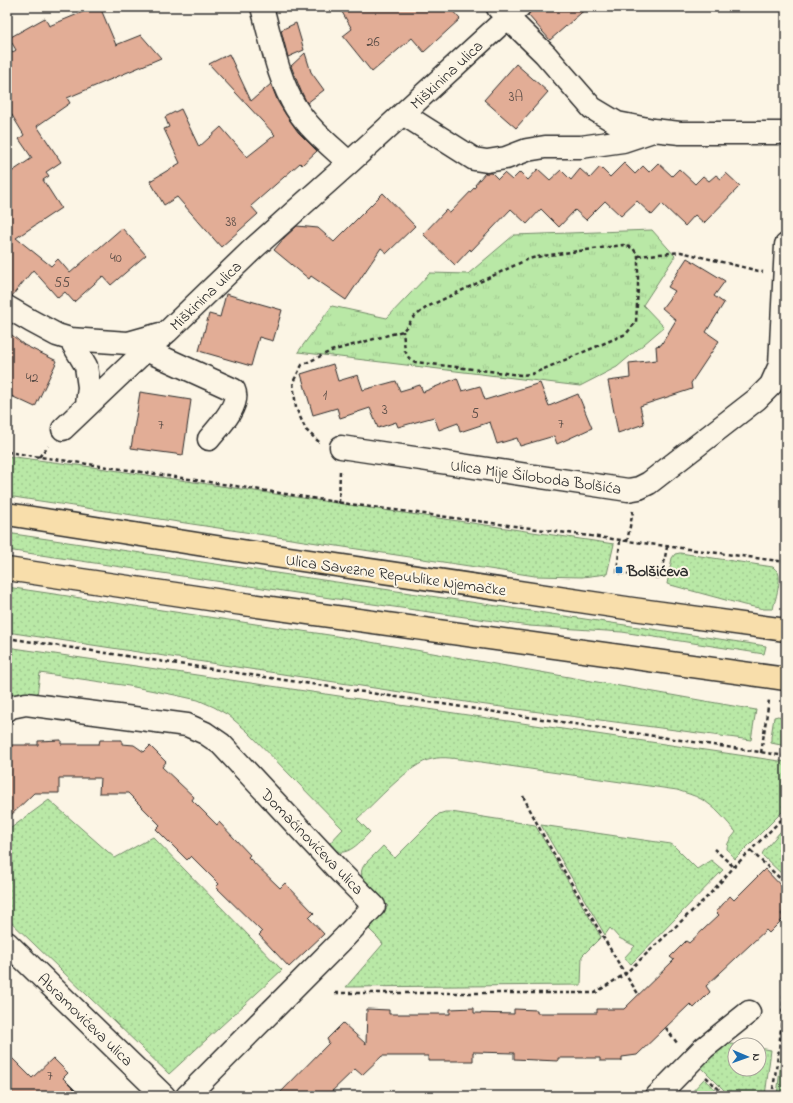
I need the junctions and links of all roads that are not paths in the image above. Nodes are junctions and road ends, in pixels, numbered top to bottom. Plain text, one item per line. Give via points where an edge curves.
1 (262, 7) edge
2 (508, 10) edge
3 (403, 114) junction
4 (653, 130) junction
5 (786, 133) edge
6 (349, 163) junction
7 (786, 245) edge
8 (7, 307) edge
9 (166, 332) junction
10 (70, 339) junction
11 (146, 350) junction
12 (87, 405) junction
13 (63, 429) dead end
14 (210, 439) dead end
15 (340, 447) road end
16 (7, 514) edge
17 (7, 569) edge
18 (785, 620) edge
19 (786, 680) edge
20 (7, 710) edge
21 (7, 943) edge
22 (749, 1012) dead end
23 (164, 1096) edge
24 (188, 1096) edge
25 (657, 1096) edge

1 - 6 street via 278,67 296,108 307,123
2 - 3 street, Miškinina ulica
2 - 4 street via 592,108 617,123
3 - 4 street via 474,159 487,161 545,147 581,147 623,141
3 - 6 street, Miškinina ulica
4 - 5 street via 680,133
6 - 9 street, Miškinina ulica via 254,248
7 - 15 street, Ulica Mije Šiloboda Bolšića via 780,366 771,385 757,399 649,483 639,488 628,490
8 - 10 street via 57,335
9 - 10 street via 128,343
9 - 11 street, Miškinina ulica
10 - 12 street via 86,366 89,387
11 - 12 street, Miškinina ulica
11 - 14 street via 234,390 236,398 230,413
12 - 13 street, Miškinina ulica
16 - 18 main road, Ulica Savezne Republike Njemačke via 632,609
17 - 19 main road
20 - 24 street, Domaćinovićeva ulica via 26,704 187,725 205,733 221,744 374,906
21 - 23 street, Abramovićeva ulica
22 - 25 street via 704,1048

